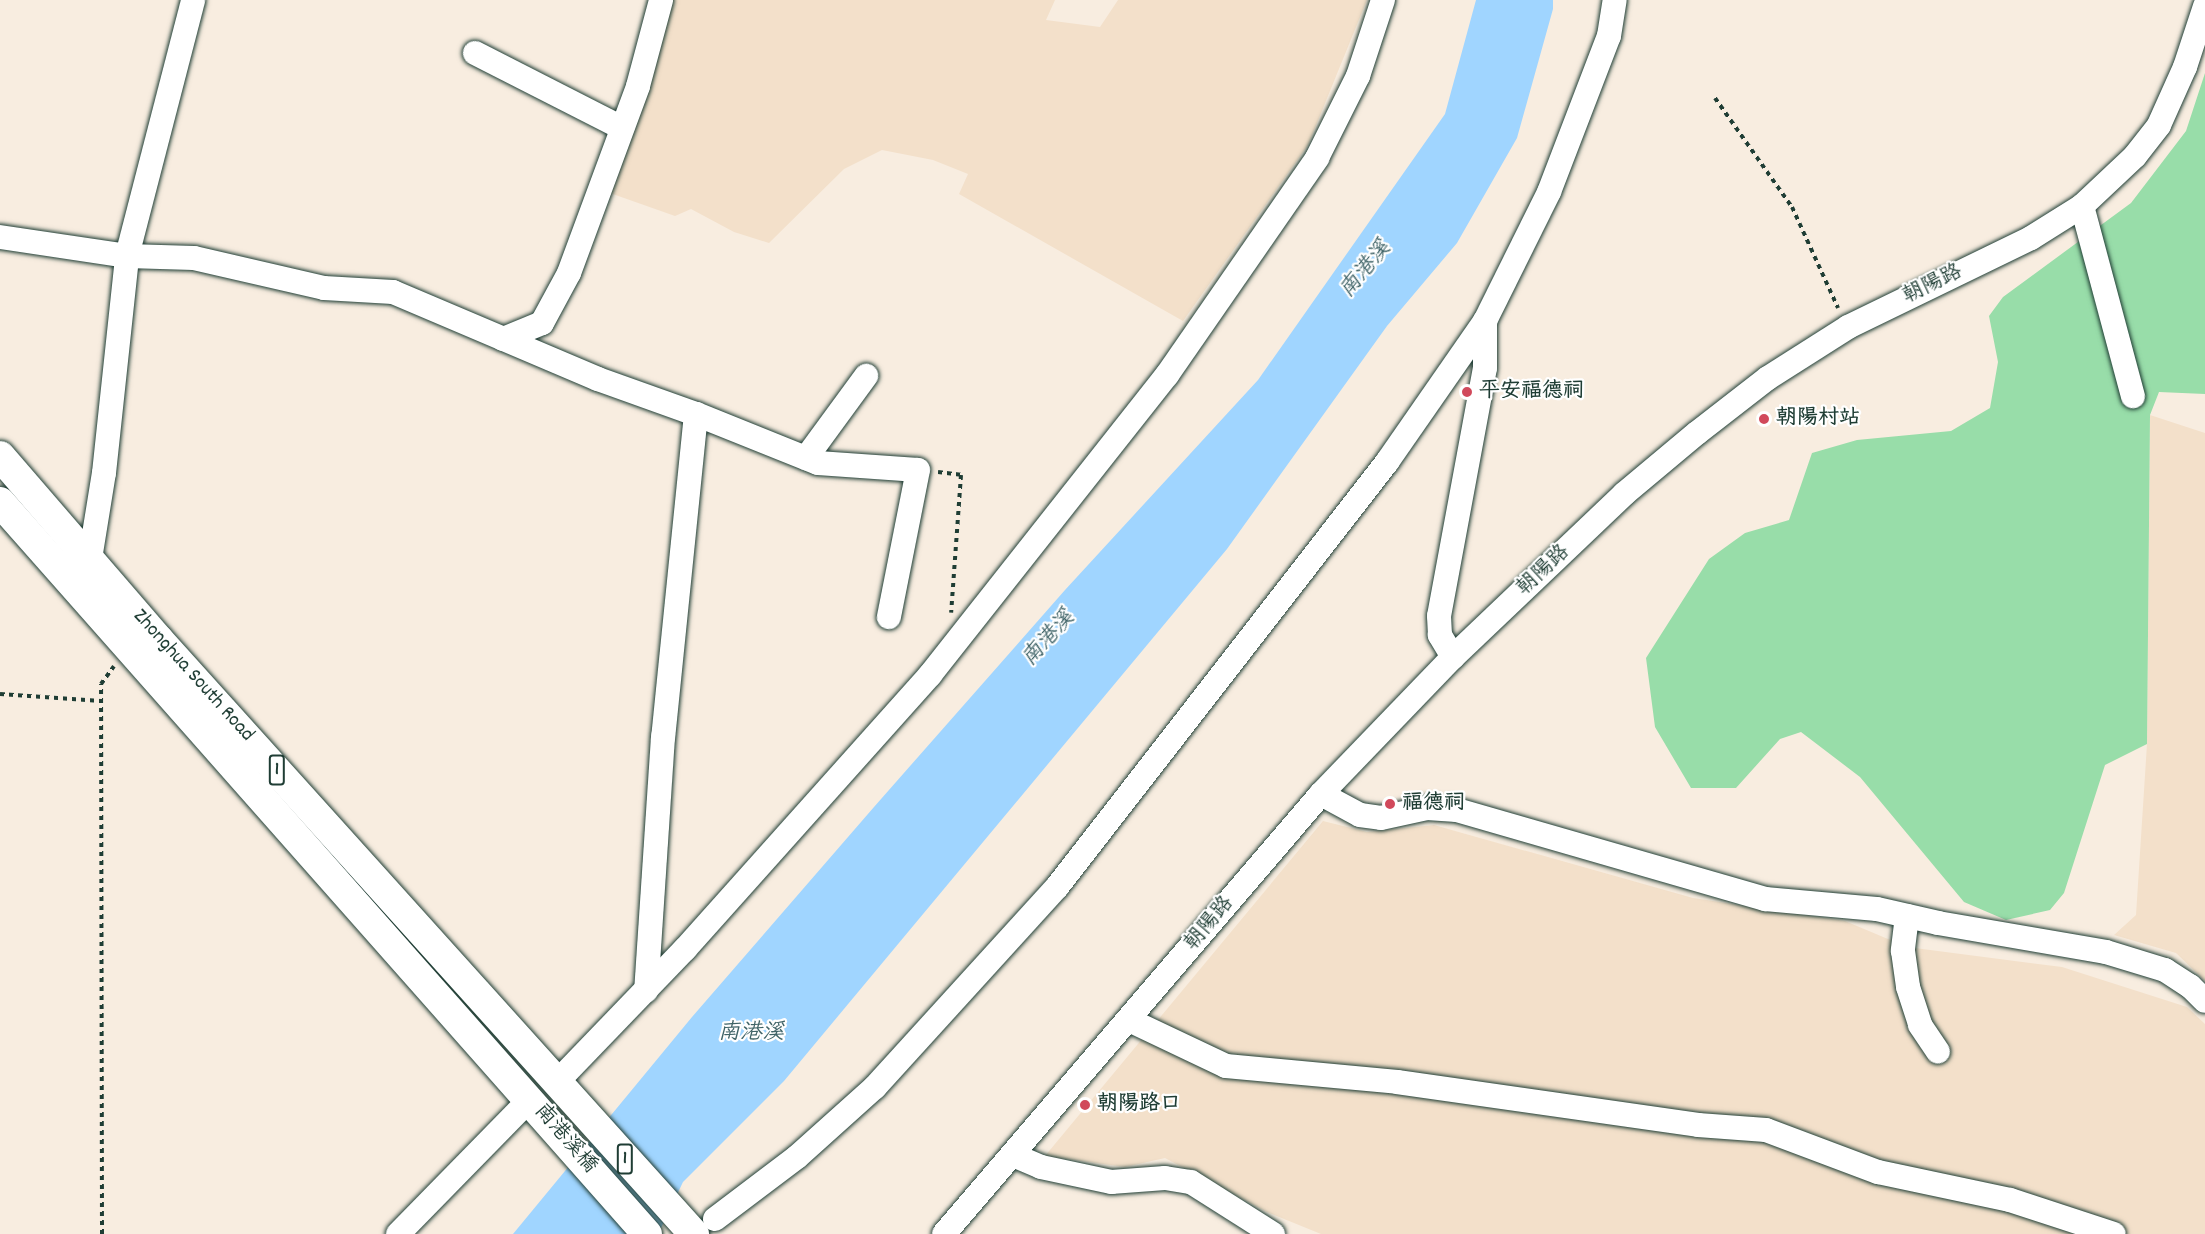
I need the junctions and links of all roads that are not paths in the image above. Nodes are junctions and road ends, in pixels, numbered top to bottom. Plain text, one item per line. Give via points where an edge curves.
1 (193, 0) edge
2 (660, 0) edge
3 (1383, 0) edge
4 (1615, 0) edge
5 (2205, 6) edge
6 (475, 53) dead end
7 (622, 128) junction
8 (2082, 206) junction
9 (0, 237) edge
10 (127, 256) junction
11 (1485, 321) junction
12 (503, 339) junction
13 (866, 376) dead end
14 (2133, 396) dead end
15 (696, 414) junction
16 (0, 456) edge
17 (806, 458) junction
18 (0, 502) edge
19 (90, 559) junction
20 (889, 616) dead end
21 (1453, 657) junction
22 (1321, 794) junction
23 (1908, 916) junction
24 (646, 990) junction
25 (2205, 1001) edge
26 (1129, 1020) junction
27 (1938, 1052) dead end
28 (562, 1090) junction
29 (538, 1108) junction
30 (1013, 1155) junction
31 (704, 1227) edge
32 (398, 1234) edge
33 (647, 1234) edge
34 (944, 1234) edge
35 (1274, 1234) edge
36 (2114, 1234) edge

1 - 10 street
2 - 7 street via 638,86
3 - 24 street via 1358,76 1317,158 1167,375 922,683
4 - 11 street via 1609,36 1549,192
5 - 8 street, 朝陽路 via 2185,67 2159,125 2135,156
6 - 7 street
7 - 12 street via 569,273 542,323
8 - 14 street
8 - 21 street, 朝陽路 via 2031,238 1848,327 1768,378 1624,495
9 - 10 street
10 - 12 street via 194,258 324,288 393,292
10 - 19 street via 104,473
11 - 21 street via 1485,368 1439,616 1440,635
11 - 31 street via 1380,471 1057,887 875,1088 797,1157
12 - 15 street
13 - 17 street
15 - 17 street
15 - 24 street via 663,737
16 - 19 main road, Zhonghua South Road / 1
17 - 20 street via 818,463 918,470
18 - 29 main road, Zhonghua South Road / 1
19 - 28 main road, Zhonghua South Road / 1
21 - 22 street, 朝陽路
22 - 23 street via 1360,815 1381,818 1427,808 1457,810 1765,899 1877,909
22 - 26 street, 朝陽路
23 - 25 street via 2106,952 2164,970
23 - 27 street via 1903,951 1908,987 1920,1025
24 - 28 street
26 - 30 street, 朝陽路
26 - 36 street via 1226,1066 1397,1082 1698,1125 1766,1130 1878,1172 2010,1200
28 - 29 main road
28 - 31 main road, 南港溪橋 / 1
29 - 32 street
29 - 33 main road, 南港溪橋 / 1
30 - 34 street, 朝陽路
30 - 35 street via 1041,1167 1111,1182 1165,1178 1191,1182

